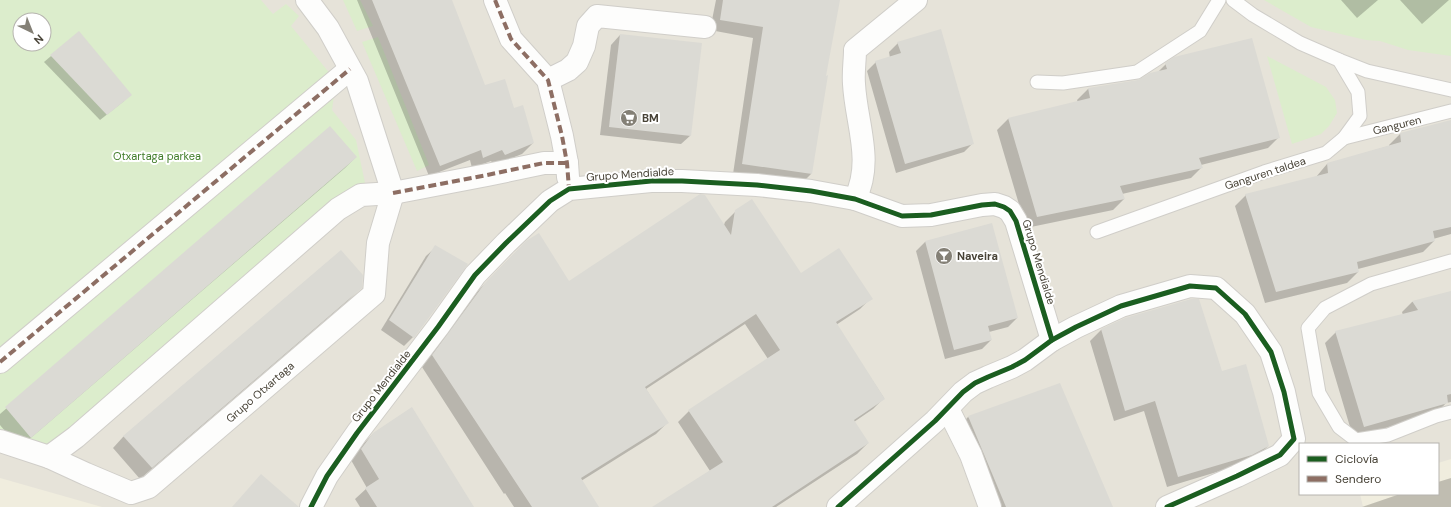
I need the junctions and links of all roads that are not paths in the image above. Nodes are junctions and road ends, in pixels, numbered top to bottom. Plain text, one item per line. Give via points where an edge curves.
1 (307, 0) edge
2 (495, 0) edge
3 (916, 0) edge
4 (1218, 0) edge
5 (1233, 0) edge
6 (705, 27) dead end
7 (1339, 60) junction
8 (350, 69) junction
9 (548, 80) junction
10 (1037, 82) dead end
11 (1451, 90) edge
12 (1451, 111) edge
13 (1344, 138) junction
14 (567, 163) junction
15 (569, 189) junction
16 (393, 193) junction
17 (855, 199) junction
18 (1097, 232) dead end
19 (1451, 261) edge
20 (1052, 340) junction
21 (0, 362) edge
22 (948, 409) junction
23 (1451, 412) edge
24 (0, 441) edge
25 (49, 456) junction
26 (312, 507) edge
27 (838, 507) edge
28 (990, 507) edge
29 (1167, 507) edge

1 - 8 street via 328,28
2 - 9 street via 511,39
3 - 17 street via 855,50 854,84 864,166 861,187
4 - 10 lane via 1200,31 1137,72 1063,83
5 - 7 lane via 1300,43
6 - 9 street via 597,16 588,26 584,46 577,62 568,70
7 - 11 lane via 1367,70
7 - 13 lane, Ganguren taldea via 1358,92 1360,116
8 - 16 street via 357,81
8 - 21 street
9 - 14 street
12 - 13 lane, Ganguren
13 - 18 lane, Ganguren taldea via 1326,153 1264,172
14 - 15 street
14 - 16 street via 544,163
15 - 17 street, Grupo Mendialde via 651,181 682,181 765,186
15 - 26 street, Grupo Mendialde via 550,201 475,275 327,476
16 - 25 street via 361,195 338,209 76,437
16 - 25 street, Grupo Otxartaga via 378,243 374,294 149,487 131,493
17 - 20 street, Grupo Mendialde via 902,216 931,215 982,205 995,204 1004,207 1016,221
19 - 23 lane via 1371,284 1325,308 1308,328 1319,394 1339,427 1356,440 1388,435
20 - 22 street via 1026,360 975,383
20 - 29 street via 1121,306 1190,286 1216,288 1245,314 1271,352 1284,392 1294,439 1280,455
22 - 27 street
22 - 28 street via 971,455
24 - 25 street, Grupo Otxartaga

